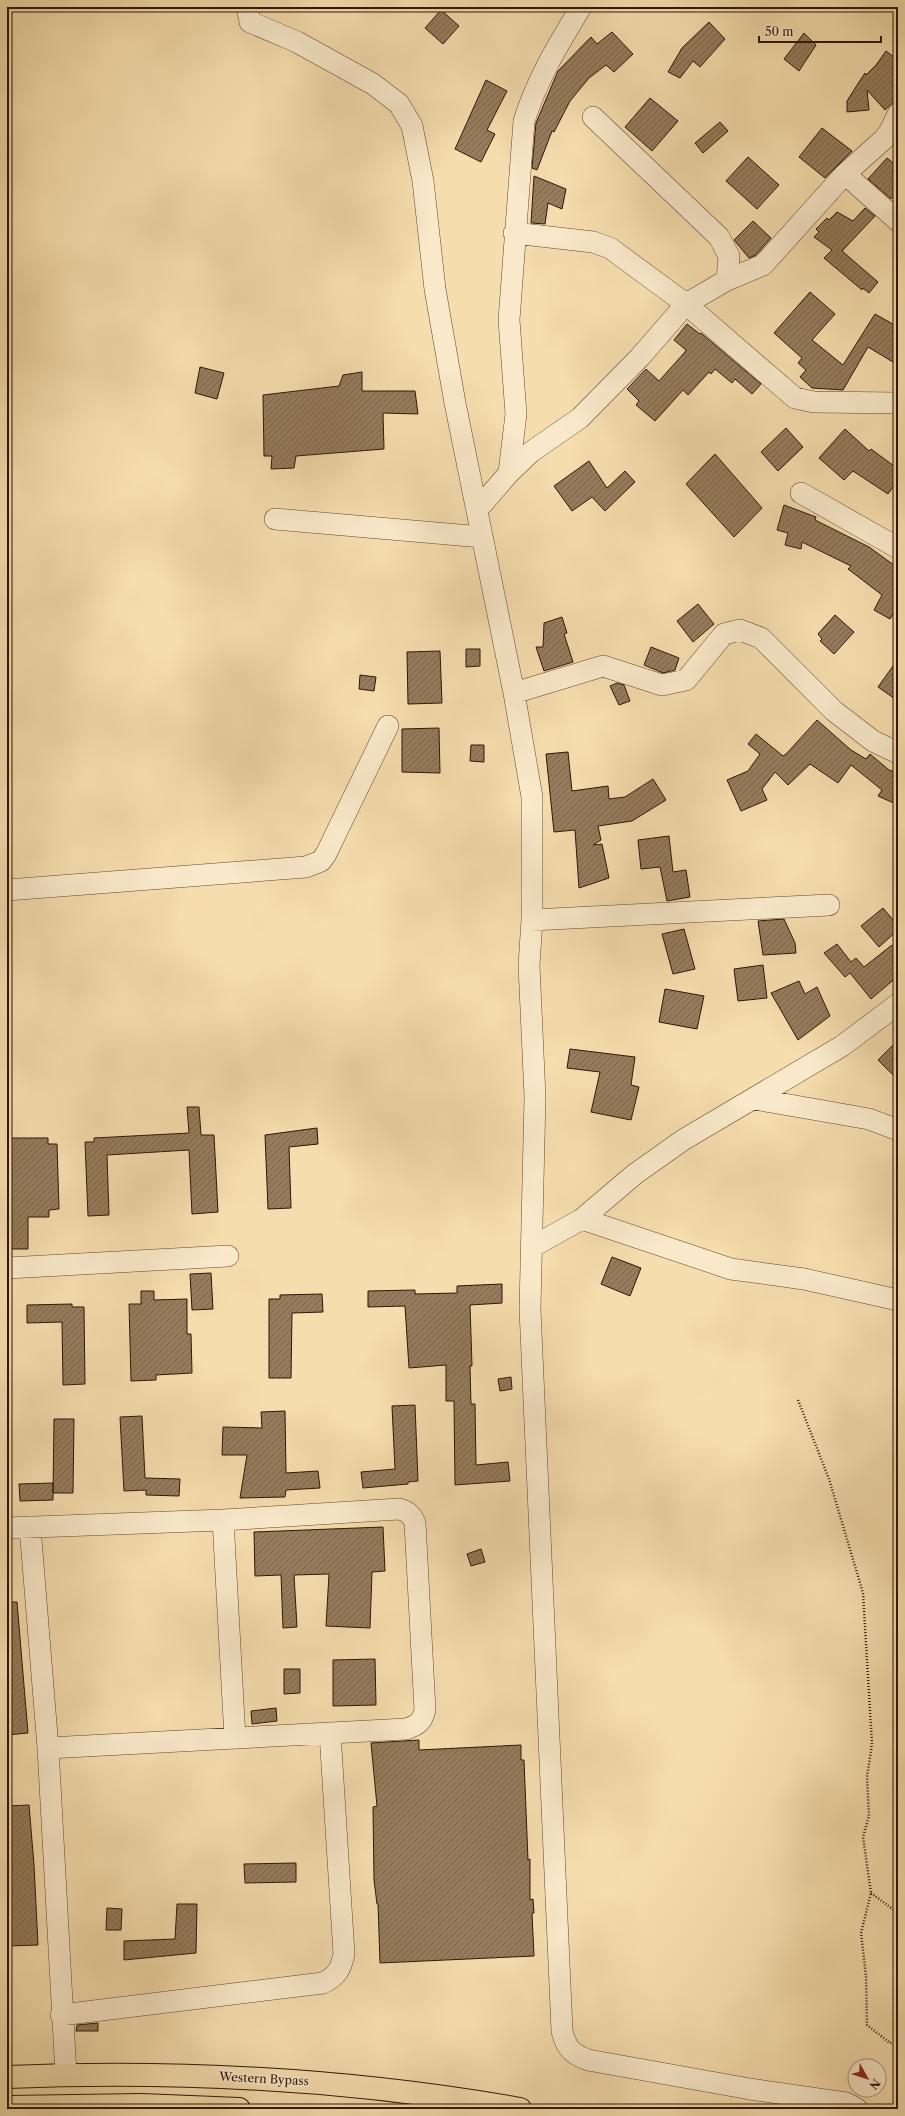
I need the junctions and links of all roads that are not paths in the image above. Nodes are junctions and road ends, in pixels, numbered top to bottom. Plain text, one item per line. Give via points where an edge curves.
1 (247, 7) edge
2 (582, 7) edge
3 (898, 114) edge
4 (593, 117) dead end
5 (845, 174) junction
6 (898, 221) edge
7 (514, 233) junction
8 (727, 280) junction
9 (686, 304) junction
10 (898, 403) edge
11 (509, 473) junction
12 (802, 493) dead end
13 (477, 510) junction
14 (275, 519) dead end
15 (482, 537) junction
16 (898, 548) edge
17 (514, 693) junction
18 (388, 726) dead end
19 (898, 753) edge
20 (7, 890) edge
21 (829, 905) dead end
22 (532, 920) junction
23 (898, 1004) edge
24 (755, 1099) junction
25 (898, 1130) edge
26 (582, 1219) junction
27 (532, 1247) junction
28 (228, 1256) dead end
29 (7, 1268) edge
30 (898, 1300) edge
31 (223, 1520) junction
32 (30, 1527) junction
33 (7, 1528) edge
34 (330, 1733) junction
35 (235, 1738) junction
36 (48, 1748) junction
37 (61, 2015) junction
38 (66, 2074) junction
39 (7, 2077) edge
40 (7, 2107) edge
41 (61, 2108) edge
42 (239, 2109) edge
43 (520, 2109) edge
44 (857, 2109) edge

1 - 13 street via 250,22 297,42 378,88 399,104 412,126 423,181 435,289
2 - 7 street via 544,69 524,121
3 - 5 street via 884,139
4 - 8 street via 719,237 729,256
5 - 6 street
5 - 8 street via 763,265
7 - 9 street via 602,244
7 - 11 street via 510,320 516,414
8 - 9 street
9 - 10 street via 795,398 814,402
9 - 11 street via 640,357 580,418 531,452
11 - 13 street
12 - 16 street
13 - 15 street
14 - 15 street
15 - 17 street
17 - 19 street via 603,666 662,685 686,680 724,634 740,630 761,638 834,711 873,741
17 - 22 street via 532,796
18 - 20 street via 326,854 314,865 306,868
21 - 22 street
22 - 27 street via 529,965 534,1097
23 - 24 street via 842,1046
24 - 25 street via 869,1119
24 - 26 street via 683,1140 636,1174
26 - 27 street
26 - 30 street via 731,1269 804,1279
27 - 44 street via 530,1309 533,1390 561,2015 565,2044 578,2056 588,2060 846,2103
28 - 29 street
31 - 32 street
31 - 34 street via 399,1508 412,1516 416,1531 425,1710 422,1719 416,1726 406,1729
31 - 35 street
32 - 33 street
32 - 36 street
34 - 35 street
34 - 37 street via 344,1954 341,1967 334,1977 324,1984
35 - 36 street
36 - 37 street
37 - 38 street
38 - 39 main road, Western Bypass
38 - 43 main road, Western Bypass via 271,2078 380,2088
40 - 41 main road
41 - 42 main road via 141,2105

